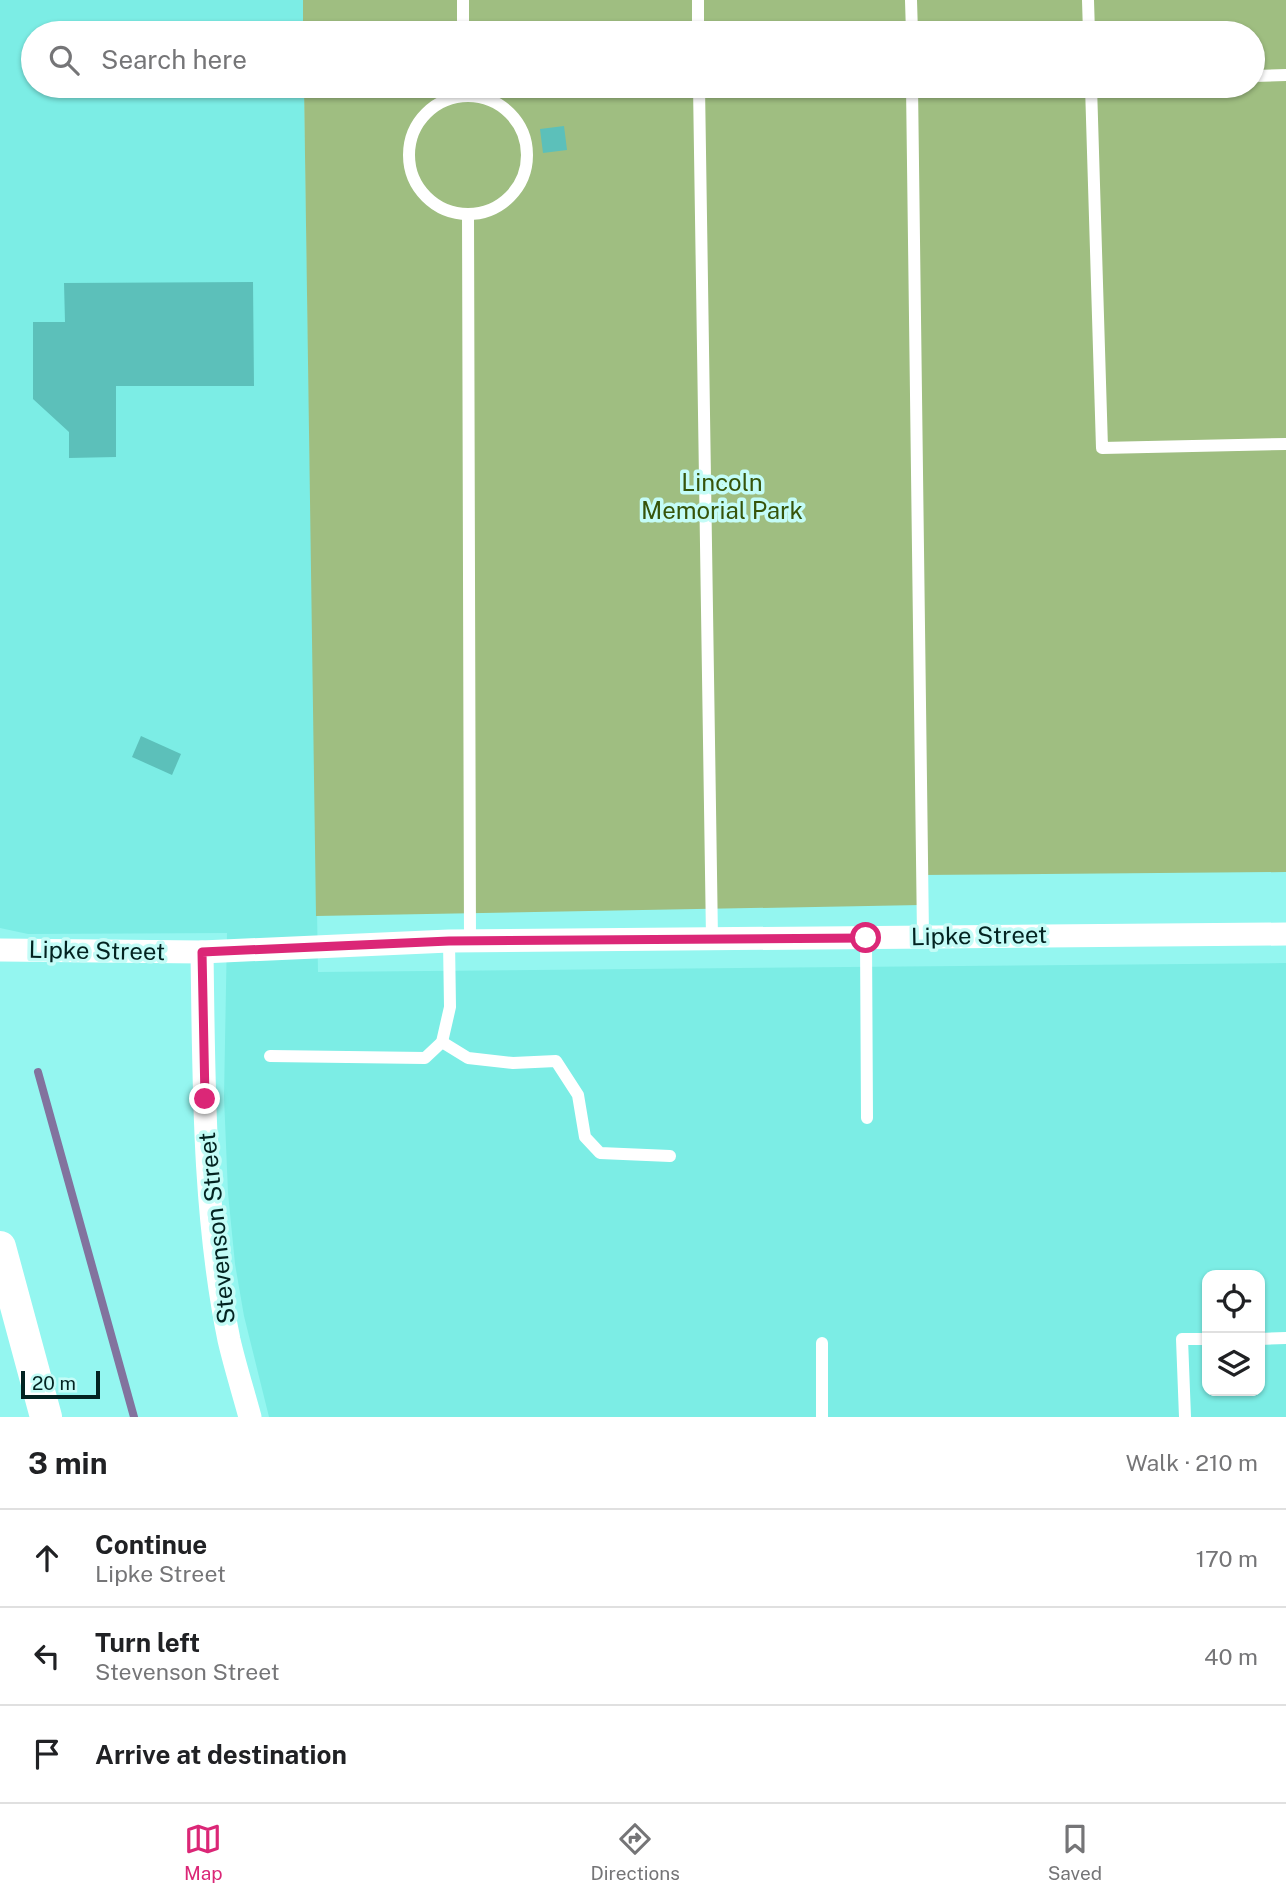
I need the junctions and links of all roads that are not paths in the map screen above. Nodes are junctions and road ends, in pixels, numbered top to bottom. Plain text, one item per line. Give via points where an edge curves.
1 (463, 0) edge
2 (698, 0) edge
3 (911, 0) edge
4 (1088, 0) edge
5 (463, 21) edge
6 (698, 21) edge
7 (912, 21) edge
8 (1089, 21) edge
9 (1265, 75) edge
10 (1286, 75) edge
11 (451, 98) edge
12 (483, 98) edge
13 (699, 98) edge
14 (912, 98) edge
15 (1091, 98) edge
16 (468, 214) junction
17 (1286, 444) edge
18 (1286, 934) edge
19 (923, 936) junction
20 (712, 938) junction
21 (866, 938) junction
22 (460, 941) junction
23 (0, 950) edge
24 (202, 952) junction
25 (442, 1042) junction
26 (270, 1056) dead end
27 (867, 1118) dead end
28 (670, 1157) dead end
29 (0, 1247) edge
30 (1286, 1338) edge
31 (1202, 1339) edge
32 (1265, 1339) edge
33 (822, 1343) dead end
34 (46, 1417) edge
35 (250, 1417) edge
36 (821, 1417) edge
37 (1185, 1417) edge

1 - 5 lane
2 - 6 lane
3 - 7 lane
4 - 8 lane
9 - 10 lane
11 - 16 lane via 429,111 416,127 409,156 412,177 438,207
12 - 16 lane via 496,103 519,125 527,159 511,197 497,207
13 - 20 lane
14 - 19 lane
15 - 17 lane via 1102,448
16 - 22 lane
18 - 19 street, Lipke Street
19 - 21 street, Lipke Street
20 - 21 street, Lipke Street
20 - 22 street, Lipke Street
21 - 27 lane
22 - 24 street, Lipke Street
22 - 25 lane
23 - 24 street, Lipke Street
24 - 35 street, Stevenson Street via 205,1111 217,1256 229,1340
25 - 26 lane via 425,1058
25 - 28 lane via 468,1058 555,1061 578,1095 584,1137 600,1153
29 - 34 main road
30 - 32 lane
31 - 37 lane via 1181,1339
33 - 36 lane

